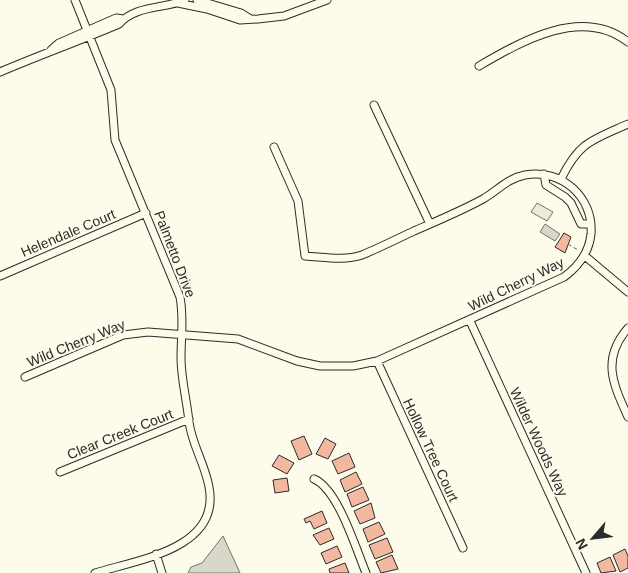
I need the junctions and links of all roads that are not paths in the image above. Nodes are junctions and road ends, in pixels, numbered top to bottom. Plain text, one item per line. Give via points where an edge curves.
1 (75, 0) edge
2 (197, 0) edge
3 (326, 0) edge
4 (181, 1) edge
5 (249, 18) junction
6 (89, 33) junction
7 (628, 42) edge
8 (479, 66) dead end
9 (0, 72) edge
10 (374, 105) dead end
11 (628, 124) edge
12 (274, 147) dead end
13 (544, 174) junction
14 (561, 179) junction
15 (146, 213) junction
16 (430, 224) junction
17 (591, 224) junction
18 (583, 254) junction
19 (0, 276) edge
20 (628, 292) edge
21 (470, 321) junction
22 (628, 328) edge
23 (183, 334) junction
24 (377, 362) junction
25 (25, 377) dead end
26 (628, 417) edge
27 (189, 419) junction
28 (60, 472) dead end
29 (314, 479) dead end
30 (463, 548) dead end
31 (156, 554) junction
32 (95, 573) edge
33 (162, 573) edge
34 (366, 573) edge
35 (586, 573) edge

1 - 6 street, Palmetto Drive
2 - 5 street via 241,12
3 - 5 street via 284,16
4 - 5 street via 240,20
4 - 6 street via 155,6 119,24
6 - 9 street via 62,48
6 - 15 street, Palmetto Drive via 111,90 115,140
7 - 8 street via 599,27 576,26 522,42
10 - 16 street
11 - 14 street via 581,147
12 - 16 street via 298,201 305,256 355,257
13 - 14 street
13 - 16 street via 517,177 480,200
13 - 17 street via 546,185 565,197 581,224
14 - 17 street via 581,197
15 - 19 street, Helendale Court
15 - 23 street, Palmetto Drive via 180,297
17 - 18 street via 591,237
18 - 20 street
18 - 21 street, Wild Cherry Way via 564,277
21 - 24 street, Wild Cherry Way
21 - 35 street, Wilder Woods Way
22 - 26 street via 618,342 611,369 615,389
23 - 24 street, Wild Cherry Way via 238,339 320,366
23 - 25 street, Wild Cherry Way via 148,332 124,335
23 - 27 street, Palmetto Drive via 182,365
24 - 30 street, Hollow Tree Court
27 - 28 street, Clear Creek Court
27 - 31 street, Palmetto Drive via 195,448 207,479 209,506 202,525 188,540
29 - 34 street via 323,484 333,497
31 - 32 street, Palmetto Drive
31 - 33 street

